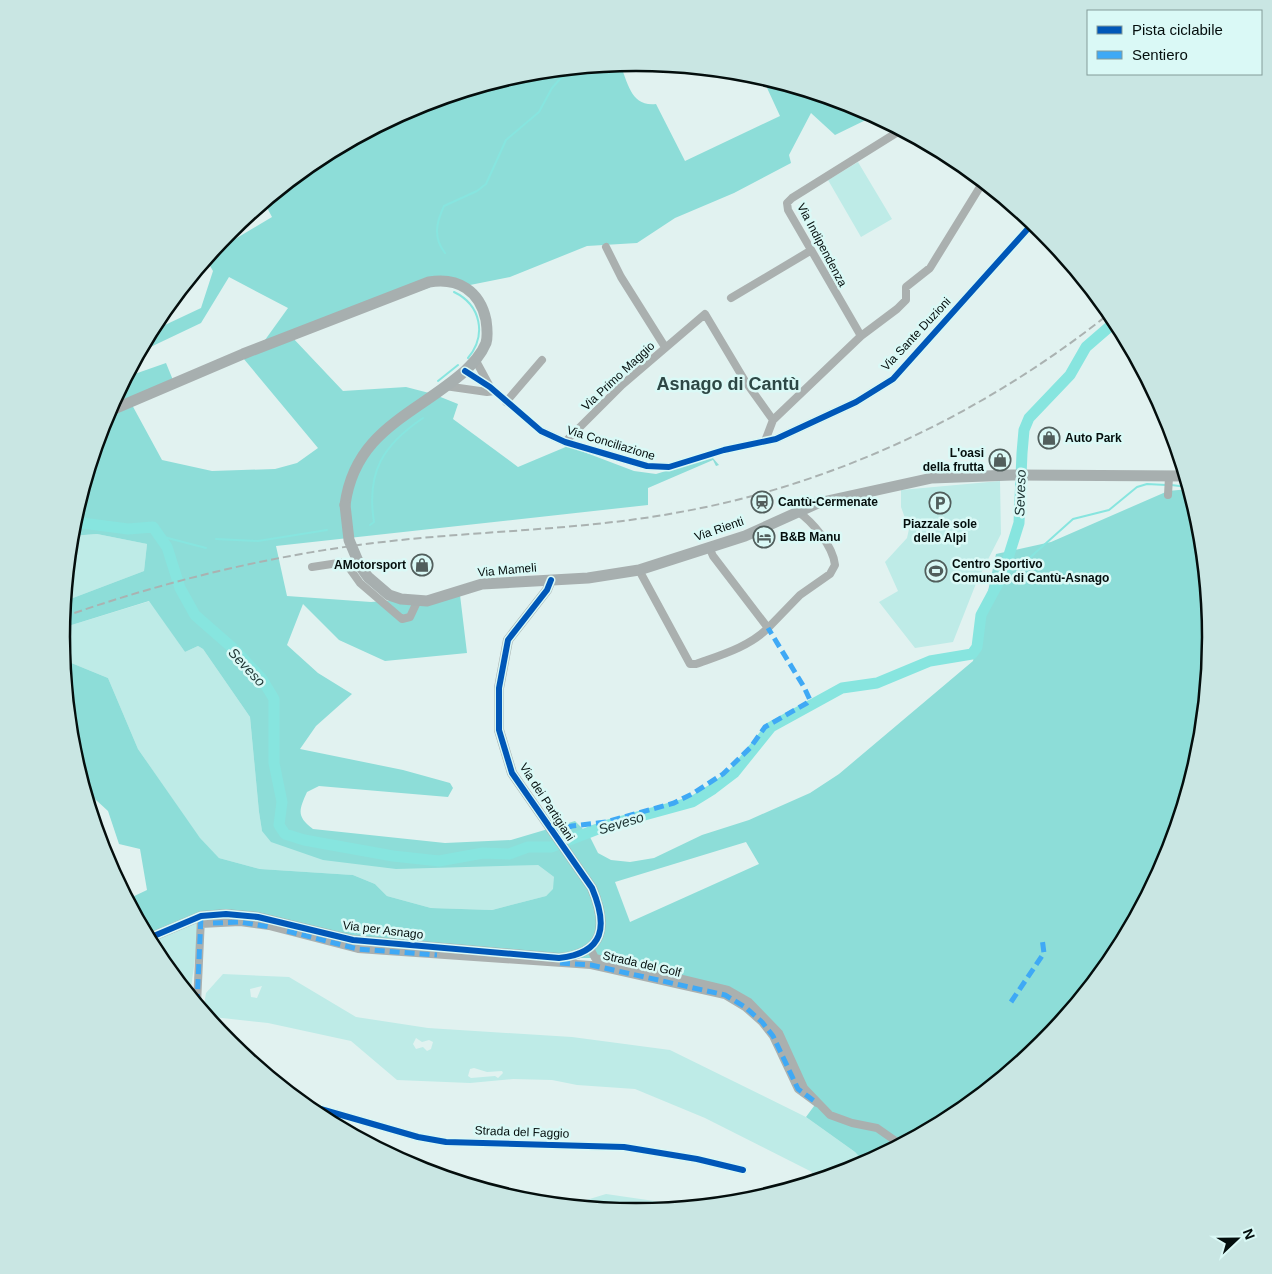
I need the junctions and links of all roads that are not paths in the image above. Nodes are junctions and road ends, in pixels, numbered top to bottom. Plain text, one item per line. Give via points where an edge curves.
1 (895, 134) edge
2 (980, 187) edge
3 (1027, 228) edge
4 (606, 248) dead end
5 (810, 251) junction
6 (731, 298) dead end
7 (861, 336) junction
8 (665, 347) junction
9 (542, 360) dead end
10 (476, 361) junction
11 (465, 371) junction
12 (445, 386) junction
13 (492, 389) junction
14 (506, 402) junction
15 (119, 407) edge
16 (773, 420) junction
17 (765, 441) junction
18 (565, 442) junction
19 (1175, 481) edge
20 (797, 511) junction
21 (710, 548) junction
22 (312, 567) dead end
23 (639, 570) junction
24 (551, 580) junction
25 (417, 602) junction
26 (768, 628) junction
27 (201, 920) junction
28 (155, 935) edge
29 (590, 948) junction
30 (197, 995) edge
31 (817, 1102) junction
32 (328, 1112) edge
33 (335, 1114) joint
34 (895, 1140) edge
35 (743, 1170) dead end

1 - 5 street, Via Indipendenza via 789,200 788,210
2 - 7 street via 930,268 906,287 906,300
3 - 17 street, Via Sante Duzioni via 893,379 856,402
4 - 8 street, Via Primo Maggio
5 - 6 street
5 - 7 street, Via Indipendenza
7 - 16 street
8 - 16 street, Via Primo Maggio via 705,314 745,381
8 - 18 street, Via Primo Maggio
9 - 14 street
10 - 11 main road, Via Mameli
10 - 13 street
10 - 15 main road via 486,342 487,327 478,298 465,286 448,281 429,282 258,348
11 - 12 main road, Via Mameli
11 - 13 street
12 - 13 street via 488,392
12 - 25 main road, Via Mameli, bridge via 369,445 350,480 345,505 349,540 368,577 389,594
13 - 14 street, Via Conciliazione
14 - 18 street, Via Conciliazione via 542,431
16 - 17 street
17 - 18 street, Via Conciliazione via 669,468 657,468
19 - 20 main road, Via Rienti via 1012,475 932,478 818,503
20 - 21 main road, Via Rienti via 745,536
20 - 26 street via 812,525 832,553 835,565 830,574 800,595
21 - 23 main road, Via Rienti
21 - 26 street
22 - 25 street via 345,562 360,583 402,619 410,617
23 - 24 main road, Via Rienti
23 - 26 street via 690,664 738,648
24 - 25 main road, Via Mameli via 482,584 437,600
24 - 29 street, Via dei Partigiani via 547,590 508,640 499,688 499,730 512,773 592,888 600,908 602,925 598,940
27 - 28 street, Via per Asnago
27 - 29 street, Via per Asnago via 226,914 353,940 549,957 577,956
27 - 30 street
27 - 31 street, Strada del Golf via 269,926 358,949 591,964 725,995 762,1022 773,1036 798,1089
29 - 31 street, Strada del Golf via 595,958 728,990 750,1002 779,1033 804,1088
31 - 34 street, Strada del Golf via 830,1115 877,1128
32 - 33 street, Strada del Faggio
33 - 35 street, Strada del Faggio via 418,1138 446,1142 624,1147

